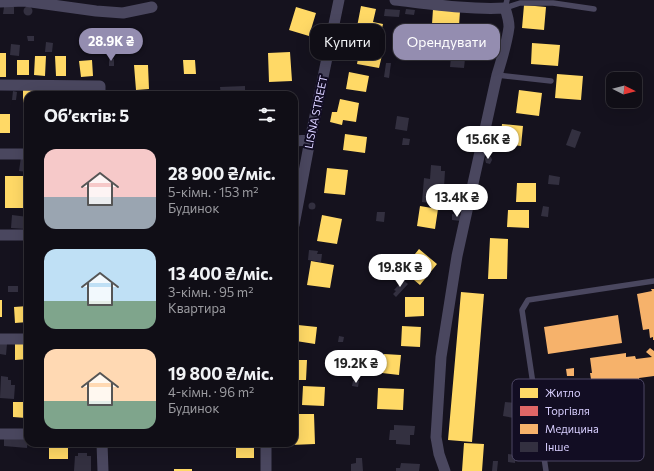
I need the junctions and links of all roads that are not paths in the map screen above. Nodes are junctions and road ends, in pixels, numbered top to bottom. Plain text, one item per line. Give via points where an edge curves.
1 (339, 0) edge
2 (395, 0) edge
3 (0, 2) edge
4 (455, 3) edge
5 (506, 4) edge
6 (152, 7) dead end
7 (594, 9) dead end
8 (497, 75) junction
9 (551, 81) dead end
10 (0, 85) edge
11 (100, 91) edge
12 (310, 140) junction
13 (298, 141) edge
14 (0, 154) edge
15 (24, 154) edge
16 (298, 204) edge
17 (0, 235) edge
18 (24, 235) edge
19 (654, 281) edge
20 (0, 339) edge
21 (24, 339) edge
22 (532, 379) edge
23 (0, 434) edge
24 (24, 434) edge
25 (102, 447) edge
26 (266, 447) edge
27 (545, 461) edge
28 (103, 471) edge
29 (266, 471) edge
30 (445, 471) edge
31 (546, 471) edge

1 - 12 street, LISNA STREET
2 - 4 street
3 - 6 street via 24,1 96,12 123,13
4 - 5 street via 495,9
5 - 7 lane via 553,3
5 - 8 street via 509,26
8 - 9 lane
8 - 30 street via 457,256 441,358 436,437
10 - 11 street via 100,86
12 - 13 street
12 - 16 street, LISNA STREET
14 - 15 street
17 - 18 street
19 - 22 lane via 528,300 522,310
20 - 21 street
23 - 24 street
25 - 28 street
26 - 29 street
27 - 31 lane

